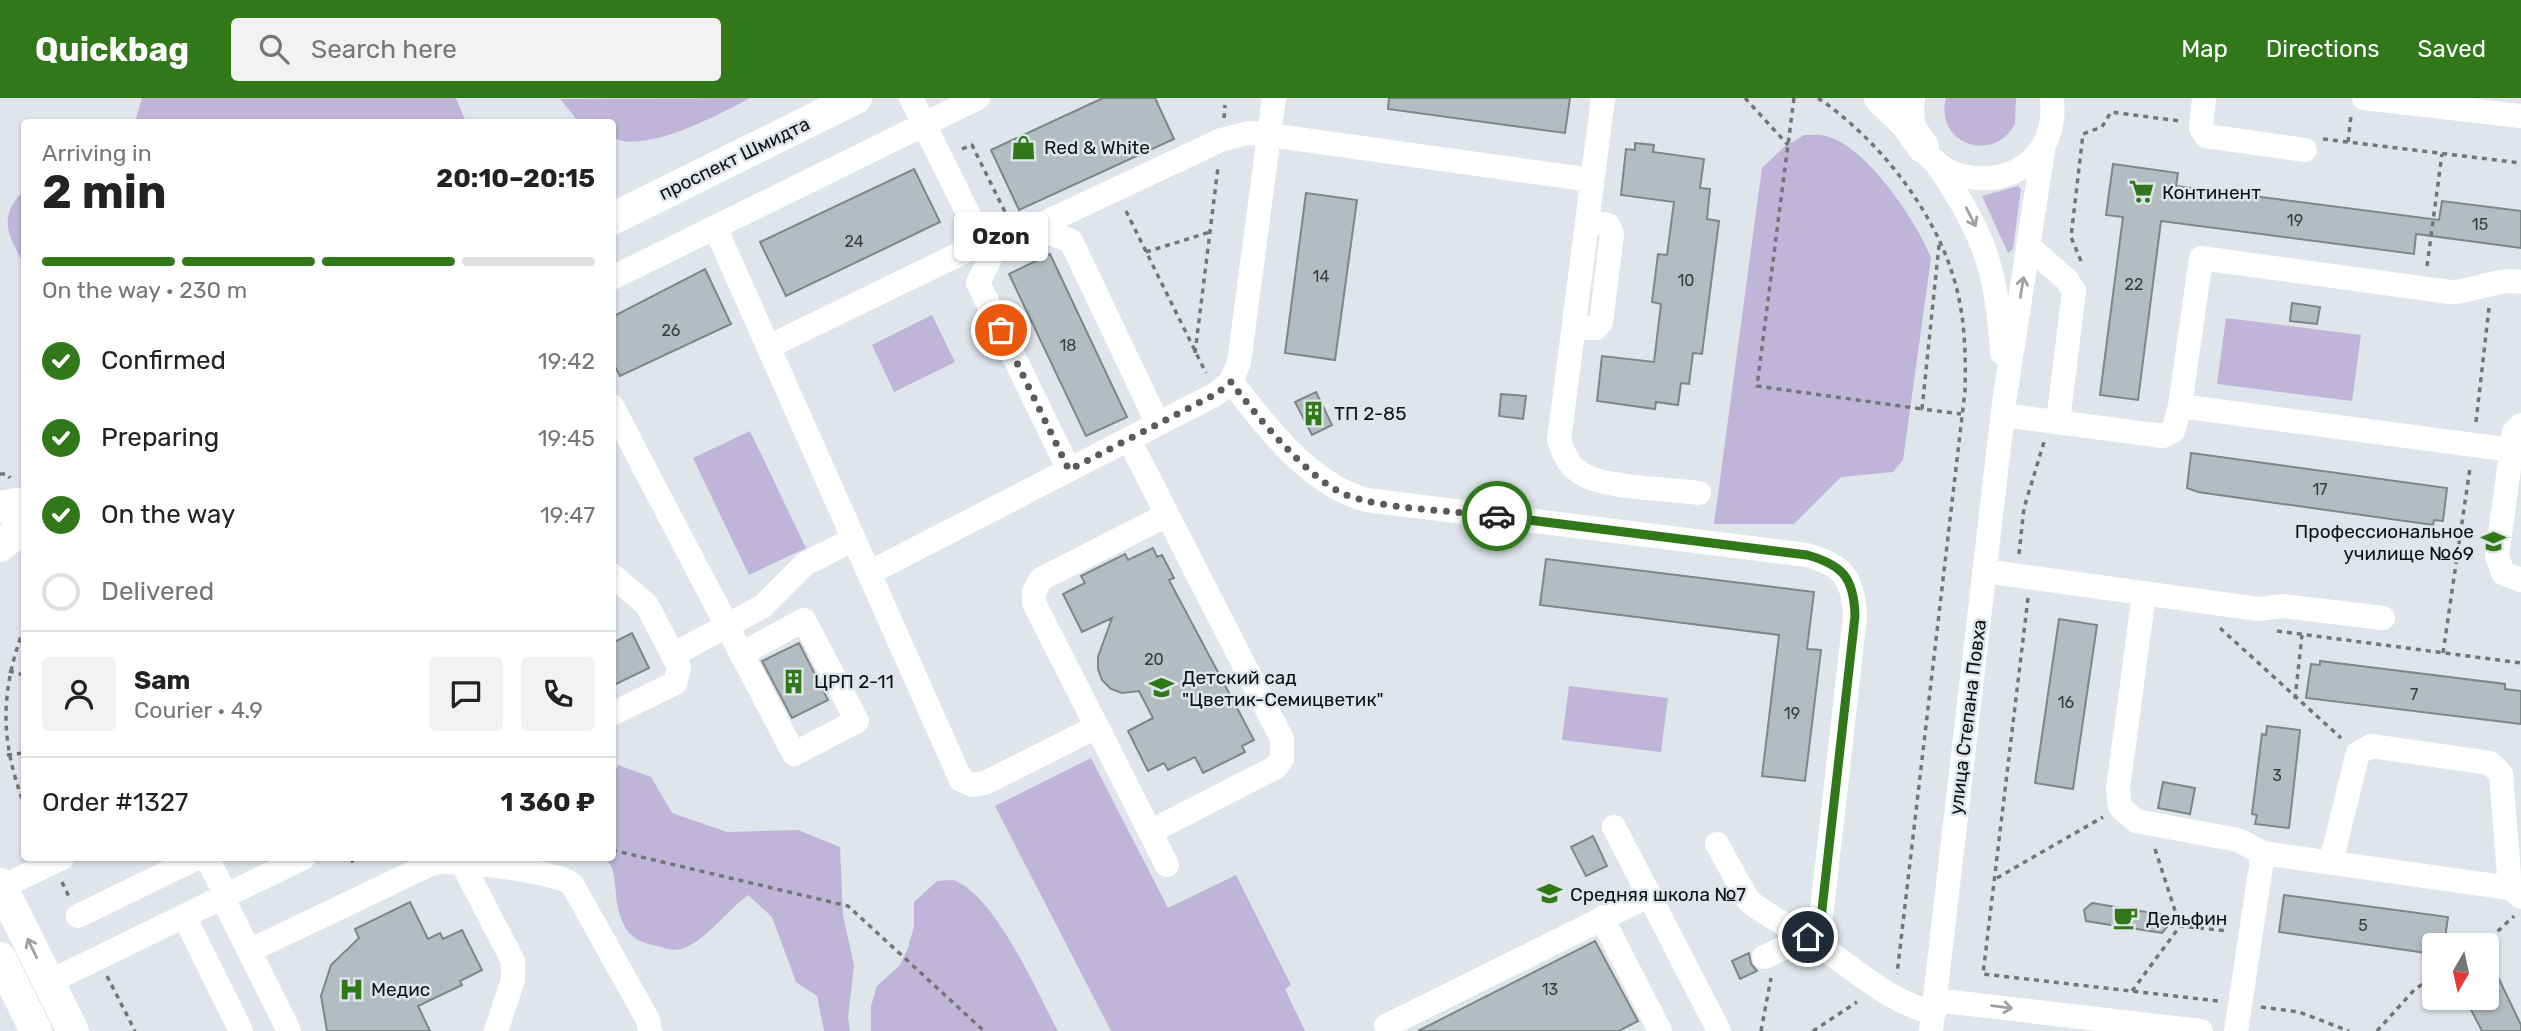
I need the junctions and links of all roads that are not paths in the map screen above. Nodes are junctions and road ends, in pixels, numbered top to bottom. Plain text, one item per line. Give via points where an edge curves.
1 (856, 98) edge
2 (911, 98) edge
3 (978, 98) edge
4 (1274, 98) edge
5 (1602, 98) edge
6 (1881, 98) edge
7 (1913, 98) edge
8 (2052, 98) edge
9 (2073, 98) edge
10 (2204, 98) edge
11 (2358, 103) edge
12 (2471, 104) edge
13 (2521, 116) edge
14 (924, 123) junction
15 (1269, 135) junction
16 (2046, 140) junction
17 (2305, 150) dead end
18 (1928, 153) junction
19 (1592, 180) junction
20 (616, 217) edge
21 (715, 227) junction
22 (1036, 227) junction
23 (982, 243) junction
24 (2028, 246) junction
25 (616, 276) edge
26 (2521, 282) edge
27 (770, 346) junction
28 (1223, 388) junction
29 (2180, 406) junction
30 (2003, 409) junction
31 (616, 414) edge
32 (2065, 423) junction
33 (1158, 424) junction
34 (2521, 425) edge
35 (1129, 440) junction
36 (2512, 450) junction
37 (1069, 470) junction
38 (1699, 493) dead end
39 (21, 504) edge
40 (0, 508) edge
41 (1167, 514) junction
42 (21, 528) edge
43 (855, 539) junction
44 (0, 546) edge
45 (1984, 571) junction
46 (869, 573) junction
47 (616, 578) edge
48 (2521, 580) edge
49 (2144, 594) junction
50 (2383, 618) dead end
51 (726, 626) junction
52 (741, 654) junction
53 (673, 655) junction
54 (616, 712) edge
55 (1096, 727) junction
56 (1614, 827) dead end
57 (1150, 831) junction
58 (1717, 844) dead end
59 (2263, 853) junction
60 (55, 861) edge
61 (191, 861) edge
62 (208, 861) edge
63 (297, 861) edge
64 (461, 861) junction
65 (2331, 862) junction
66 (1167, 865) dead end
67 (493, 866) junction
68 (1, 886) edge
69 (2515, 893) edge
70 (1650, 895) junction
71 (224, 896) junction
72 (484, 906) junction
73 (78, 916) dead end
74 (184, 916) junction
75 (1602, 918) junction
76 (1808, 937) junction
77 (249, 951) junction
78 (1770, 955) road end
79 (0, 958) edge
80 (48, 982) junction
81 (1933, 1015) edge
82 (36, 1031) edge
83 (73, 1031) edge
84 (241, 1031) edge
85 (289, 1031) edge
86 (496, 1031) edge
87 (650, 1031) edge
88 (1388, 1031) edge
89 (1660, 1031) edge
90 (1719, 1031) edge
91 (2201, 1031) edge
92 (2236, 1031) edge

1 - 20 main road, проспект Шмидта
2 - 14 street
3 - 14 street
4 - 15 street
5 - 19 street
6 - 18 main road
7 - 18 street, улица Степана Повха via 1913,122
8 - 16 street, улица Степана Повха via 2053,117
9 - 16 street
10 - 17 street via 2201,128 2206,136
11 - 12 street
12 - 13 street
14 - 21 street
14 - 23 street
15 - 19 street
15 - 22 street via 1248,133 1221,140
15 - 28 street via 1239,363
16 - 18 street via 2017,171 1990,179 1956,174
16 - 24 street, улица Степана Повха
18 -> 30 street, улица Степана Повха via 1969,211 1989,260 1997,302
19 - 38 street via 1559,440 1564,456 1578,471 1597,480
21 - 25 street
21 - 27 street
22 - 23 street via 1008,240
22 - 33 street via 1071,241
23 - 27 street
23 - 37 street via 990,258 978,283
30 -> 24 street, улица Степана Повха
24 - 32 street via 2074,291
26 - 29 street via 2498,281 2463,292 2201,258
27 - 43 street
28 - 33 street
28 - 76 street via 1329,486 1346,495 1807,555 1830,562 1845,575 1854,593 1855,616 1820,927
29 - 32 street via 2173,431 2163,436
29 - 36 street
30 - 32 street
30 - 45 street, улица Степана Повха
31 - 51 street
33 - 35 street
34 - 36 street via 2514,432
35 - 37 street
35 - 41 street
36 - 48 street via 2497,556 2503,573
37 - 46 street
39 - 40 main road
41 - 55 street via 1041,579 1034,592 1037,613
41 - 57 street via 1282,739 1283,750 1276,767
42 - 44 main road
43 - 46 street
43 - 51 street via 806,564 763,606
45 - 49 street
45 - 81 street, улица Степана Повха
46 - 55 street via 961,780 985,783
47 - 53 street via 647,605
49 - 50 street via 2258,609 2283,606
49 - 59 street via 2118,789 2120,807 2127,817 2147,825 2238,840
51 - 52 street
51 - 53 street
52 - 52 street via 804,621 857,721 794,754
53 - 54 street via 679,667 675,683
55 - 57 street
56 - 70 street
57 - 66 street
58 - 76 street via 1748,900
59 - 65 street
59 - 92 street
60 - 68 street
61 - 73 street
62 - 71 street
63 - 71 street
64 - 67 street
64 - 72 street
64 - 77 street via 433,863
65 - 69 street
65 - 69 street via 2358,753 2371,746 2490,763 2501,774
67 - 72 street
67 - 87 street via 565,878 572,884
80 -> 68 main road
70 - 75 street
70 - 90 street
71 - 74 street
71 - 77 street
72 - 86 street via 514,971
74 - 80 street
74 - 84 street
75 - 88 street via 1386,1026
75 - 89 street
76 - 78 street
76 - 81 street via 1887,992
77 - 85 street
79 - 82 main road
80 - 83 main road
81 -> 91 street

